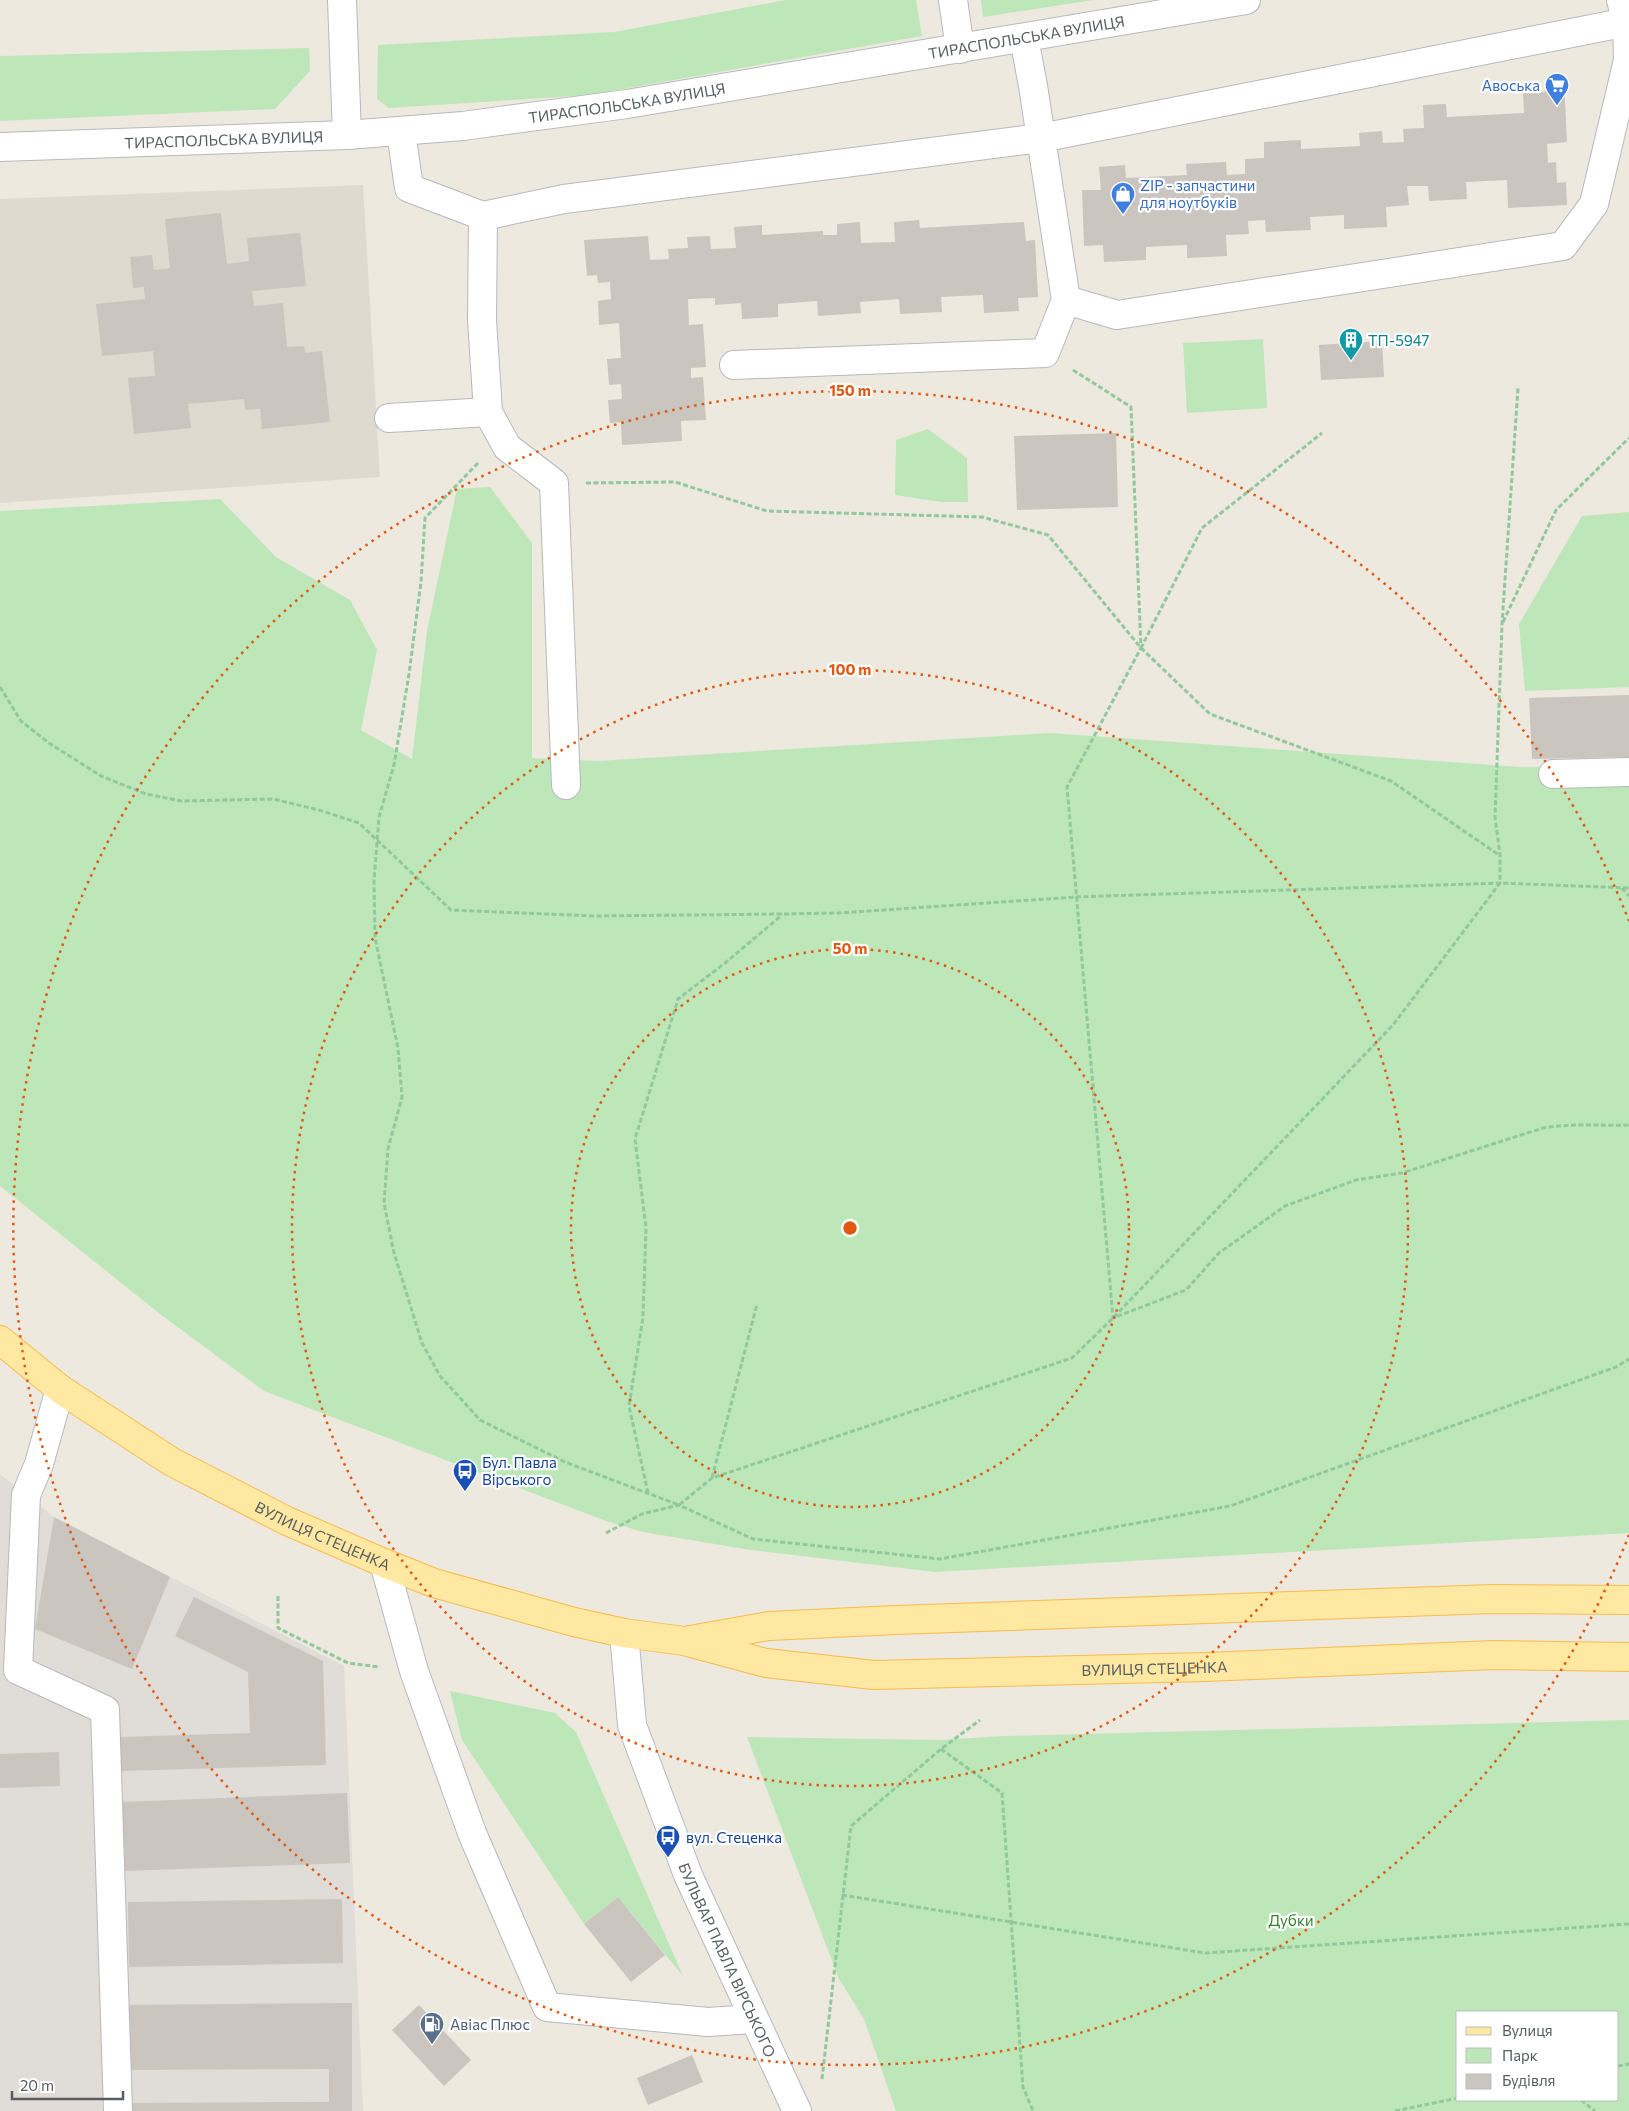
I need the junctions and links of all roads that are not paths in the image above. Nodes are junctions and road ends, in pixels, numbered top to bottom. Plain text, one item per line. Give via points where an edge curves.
1 (342, 0) edge
2 (954, 0) edge
3 (1246, 0) edge
4 (1624, 11) edge
5 (1024, 38) junction
6 (960, 49) junction
7 (401, 132) junction
8 (346, 135) junction
9 (1041, 138) junction
10 (0, 147) edge
11 (483, 216) junction
12 (1066, 300) junction
13 (734, 365) dead end
14 (488, 412) junction
15 (388, 418) dead end
16 (1629, 772) edge
17 (1552, 774) dead end
18 (566, 785) dead end
19 (0, 1340) edge
20 (60, 1389) junction
21 (384, 1563) junction
22 (1629, 1600) edge
23 (624, 1633) junction
24 (684, 1641) junction
25 (1629, 1658) edge
26 (754, 2020) junction
27 (118, 2111) edge
28 (797, 2111) edge

1 - 8 street
2 - 6 street
3 - 5 street, ТИРАСПОЛЬСЬКА ВУЛИЦЯ
4 - 9 street
4 - 12 street via 1628,60 1594,204 1563,246 1117,315
5 - 6 street, ТИРАСПОЛЬСЬКА ВУЛИЦЯ
5 - 9 street
6 - 7 street, ТИРАСПОЛЬСЬКА ВУЛИЦЯ via 627,104
7 - 8 street, ТИРАСПОЛЬСЬКА ВУЛИЦЯ
7 - 11 street via 409,188
8 - 10 street, ТИРАСПОЛЬСЬКА ВУЛИЦЯ
9 - 11 street via 564,199
9 - 12 street
11 - 14 street via 482,320
12 - 13 street via 1044,353
14 - 15 street
14 - 18 street via 507,447 554,483
16 - 17 street
19 - 20 main road, ВУЛИЦЯ СТЕЦЕНКА
20 - 21 main road, ВУЛИЦЯ СТЕЦЕНКА via 172,1462 287,1521
20 - 27 street via 39,1464 26,1495 18,1670 105,1710
21 - 23 main road, ВУЛИЦЯ СТЕЦЕНКА via 434,1583
21 - 26 street via 414,1671 472,1833 547,2008 708,2022
22 - 24 main road, ВУЛИЦЯ СТЕЦЕНКА via 1483,1599 896,1620 768,1626
23 - 24 main road, ВУЛИЦЯ СТЕЦЕНКА
23 - 26 street, БУЛЬВАР ПАВЛА ВІРСЬКОГО via 632,1726 688,1874
24 - 25 main road, ВУЛИЦЯ СТЕЦЕНКА via 766,1663 874,1675 1206,1667 1494,1655
26 - 28 street, БУЛЬВАР ПАВЛА ВІРСЬКОГО

